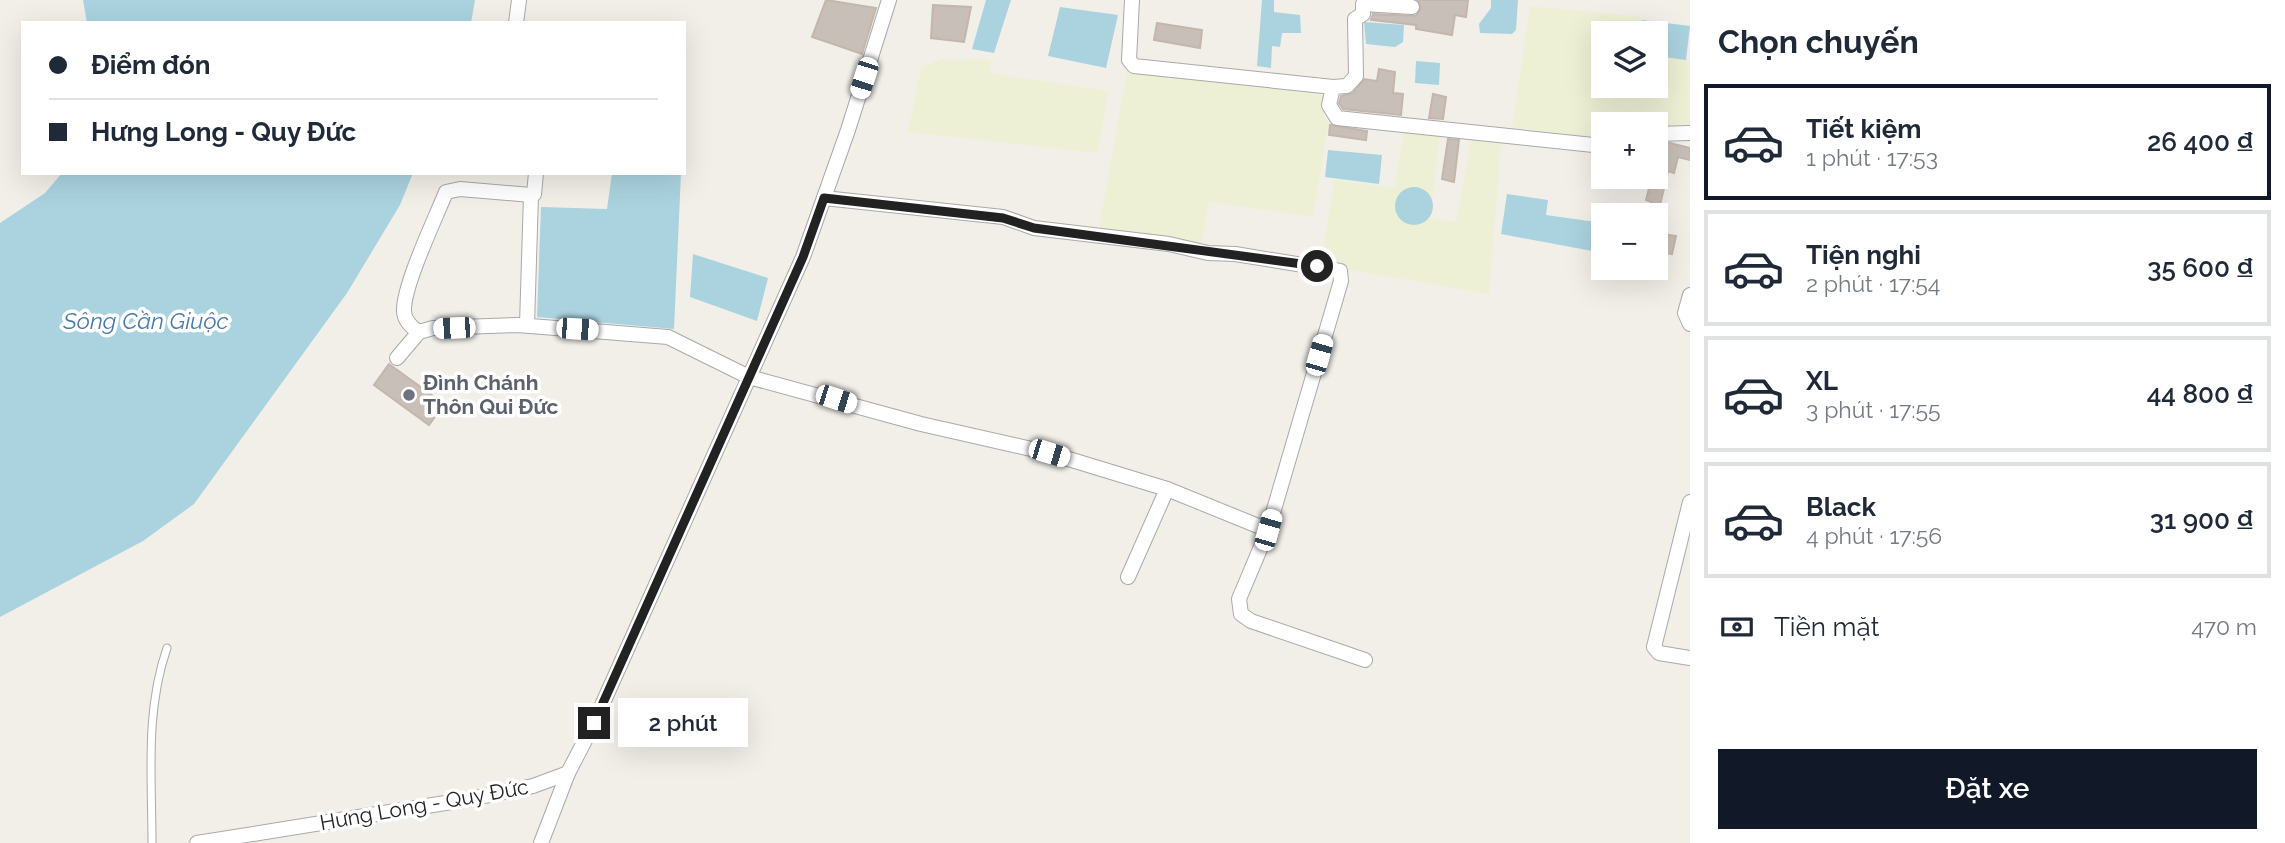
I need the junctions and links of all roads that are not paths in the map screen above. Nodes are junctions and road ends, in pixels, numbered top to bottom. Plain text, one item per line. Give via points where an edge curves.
1 (519, 0) edge
2 (889, 0) edge
3 (1132, 0) edge
4 (1412, 7) dead end
5 (516, 21) edge
6 (1333, 87) junction
7 (1690, 133) edge
8 (1668, 134) edge
9 (1591, 145) edge
10 (536, 175) edge
11 (531, 195) junction
12 (824, 198) junction
13 (1690, 295) edge
14 (1690, 324) edge
15 (527, 326) junction
16 (419, 332) junction
17 (397, 358) dead end
18 (749, 377) junction
19 (1167, 489) junction
20 (1690, 502) edge
21 (1268, 530) junction
22 (1128, 577) dead end
23 (167, 648) dead end
24 (1690, 658) edge
25 (1365, 660) dead end
26 (568, 773) junction
27 (152, 843) edge
28 (197, 843) edge
29 (541, 843) edge

1 - 5 street
2 - 12 street
3 - 6 street via 1129,60 1134,66
4 - 6 street via 1363,4 1363,14 1355,19 1356,76 1347,86
6 - 9 street via 1329,105 1337,118
7 - 8 street
10 - 11 street
11 - 15 street
11 - 16 street via 446,192 410,283 404,311
12 - 18 street
12 - 21 street via 1003,218 1034,228 1340,271 1341,281
13 - 14 street via 1685,313
15 - 16 street
15 - 18 street via 668,337
16 - 17 street
18 - 19 street via 921,424 1013,442
18 - 26 street
19 - 21 street
19 - 22 street
20 - 24 street via 1654,647 1659,653
21 - 25 street via 1240,599 1241,614
23 - 27 lane via 150,726
26 - 28 street, Hưng Long - Quy Đức via 533,786 470,799
26 - 29 street

